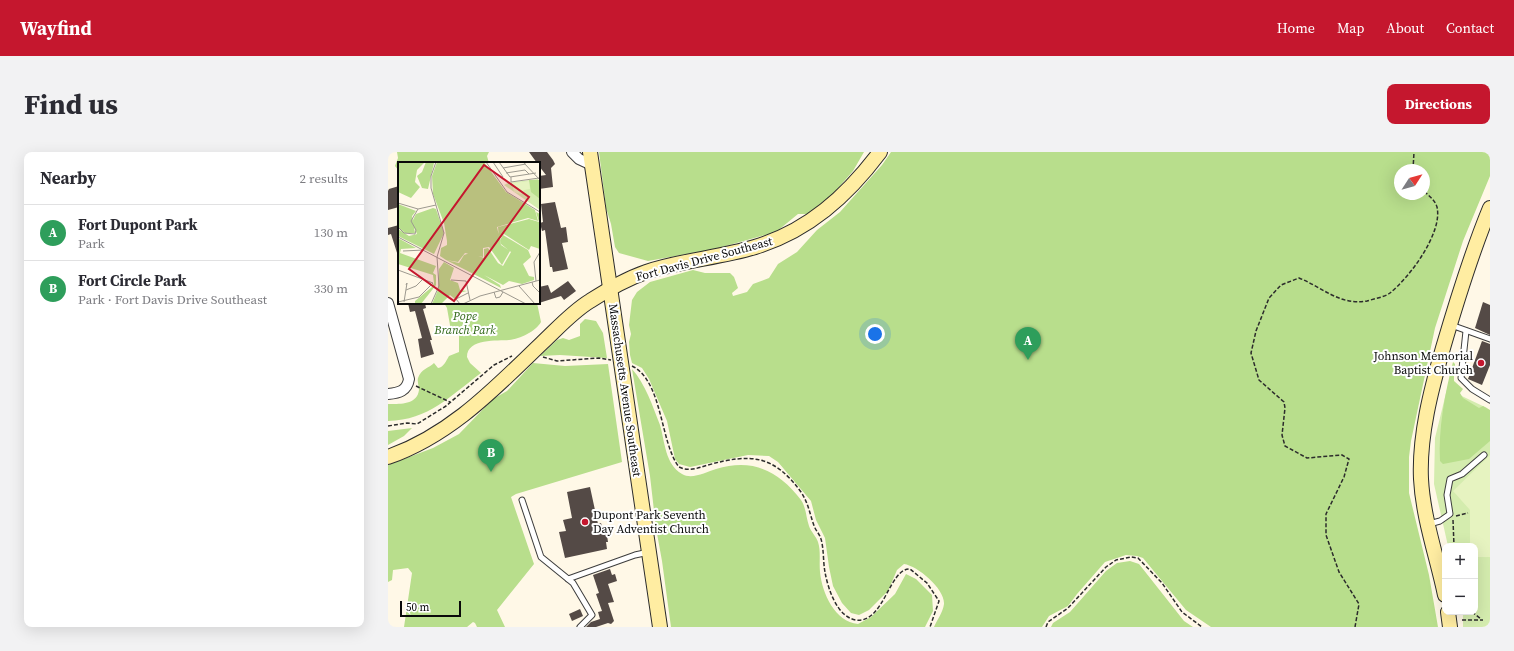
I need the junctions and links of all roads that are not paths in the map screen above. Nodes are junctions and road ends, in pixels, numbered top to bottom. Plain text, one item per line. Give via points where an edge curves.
1 (572, 152) edge
2 (880, 152) edge
3 (591, 159) edge
4 (1490, 208) edge
5 (610, 289) junction
6 (388, 303) edge
7 (1450, 325) junction
8 (1466, 331) junction
9 (1490, 339) edge
10 (393, 394) edge
11 (1490, 400) edge
12 (1484, 455) dead end
13 (388, 456) edge
14 (522, 500) dead end
15 (1429, 524) junction
16 (648, 552) junction
17 (568, 578) junction
18 (1442, 582) edge
19 (1448, 615) edge
20 (580, 627) edge
21 (660, 627) edge
22 (1450, 627) edge

1 - 3 street via 579,159
2 - 5 main road, Fort Davis Drive Southeast via 841,198 794,231 755,247 646,272
3 - 5 main road, Massachusetts Avenue Southeast
4 - 7 main road via 1468,265
5 - 13 main road, Fort Davis Drive Southeast via 572,315 462,417 429,439
5 - 16 main road, Massachusetts Avenue Southeast
6 - 10 street via 408,373 408,384
7 - 8 lane
7 - 15 main road via 1435,379 1422,447 1421,482
8 - 9 lane
8 - 11 lane via 1461,378 1472,389
12 - 15 lane via 1462,474 1450,479 1447,495 1450,514 1440,522
14 - 17 lane via 541,557
15 - 18 main road
16 - 17 lane
16 - 21 main road, Massachusetts Avenue Southeast
17 - 20 lane via 574,583 592,615
19 - 22 main road

